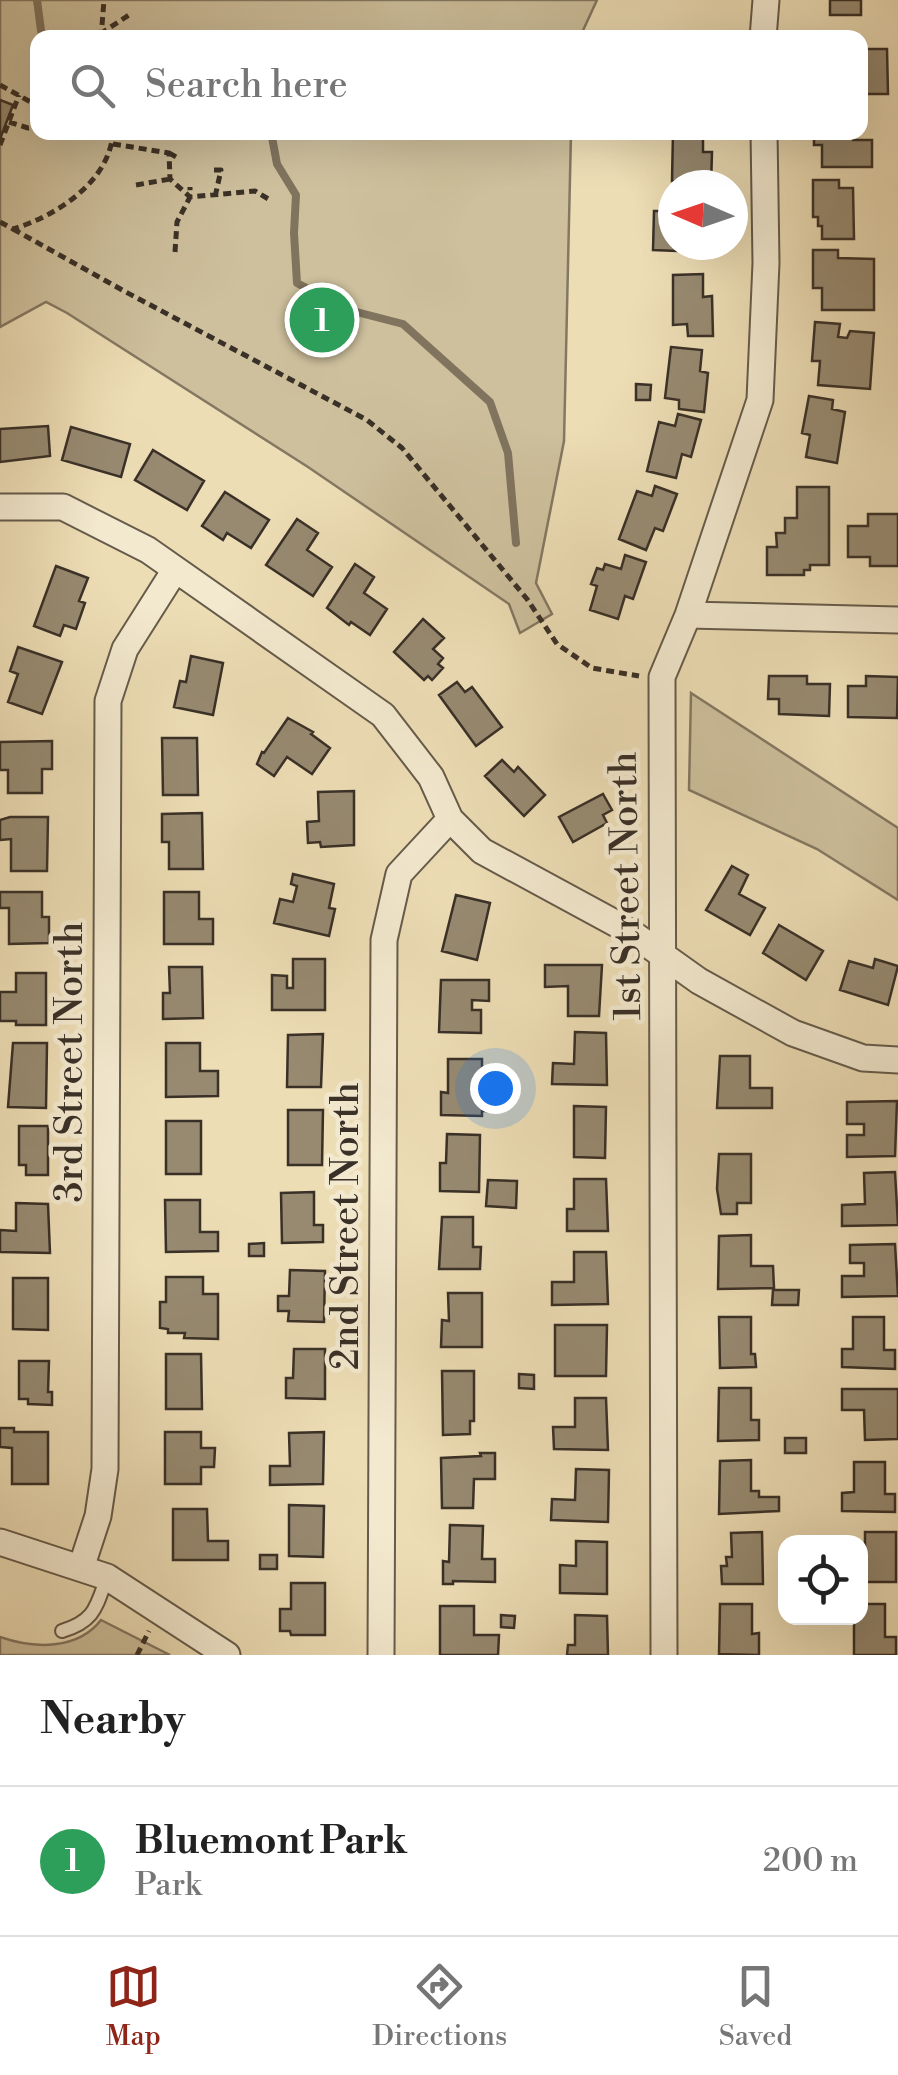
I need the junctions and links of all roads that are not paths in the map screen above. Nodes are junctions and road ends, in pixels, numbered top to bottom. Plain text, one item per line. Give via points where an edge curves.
1 (766, 0) edge
2 (764, 30) edge
3 (764, 140) edge
4 (0, 507) edge
5 (175, 570) junction
6 (688, 615) junction
7 (898, 620) edge
8 (450, 819) junction
9 (662, 956) junction
10 (898, 1060) edge
11 (0, 1542) edge
12 (81, 1568) junction
13 (107, 1577) junction
14 (62, 1632) dead end
15 (227, 1655) edge
16 (381, 1655) edge
17 (664, 1655) edge

1 - 2 street
3 - 6 street, 1st Street North via 760,400
4 - 5 street via 63,507
5 - 8 street via 383,715 430,778
5 - 12 street, 3rd Street North via 125,648 108,701 105,1469
6 - 7 street
6 - 9 street, 1st Street North via 662,677
8 - 9 street via 482,850
8 - 16 street, 2nd Street North via 400,874 384,940
9 - 10 street via 792,1033 863,1058
9 - 17 street, 1st Street North
11 - 12 street
12 - 13 street
13 - 14 lane via 94,1611 82,1625
13 - 15 street

